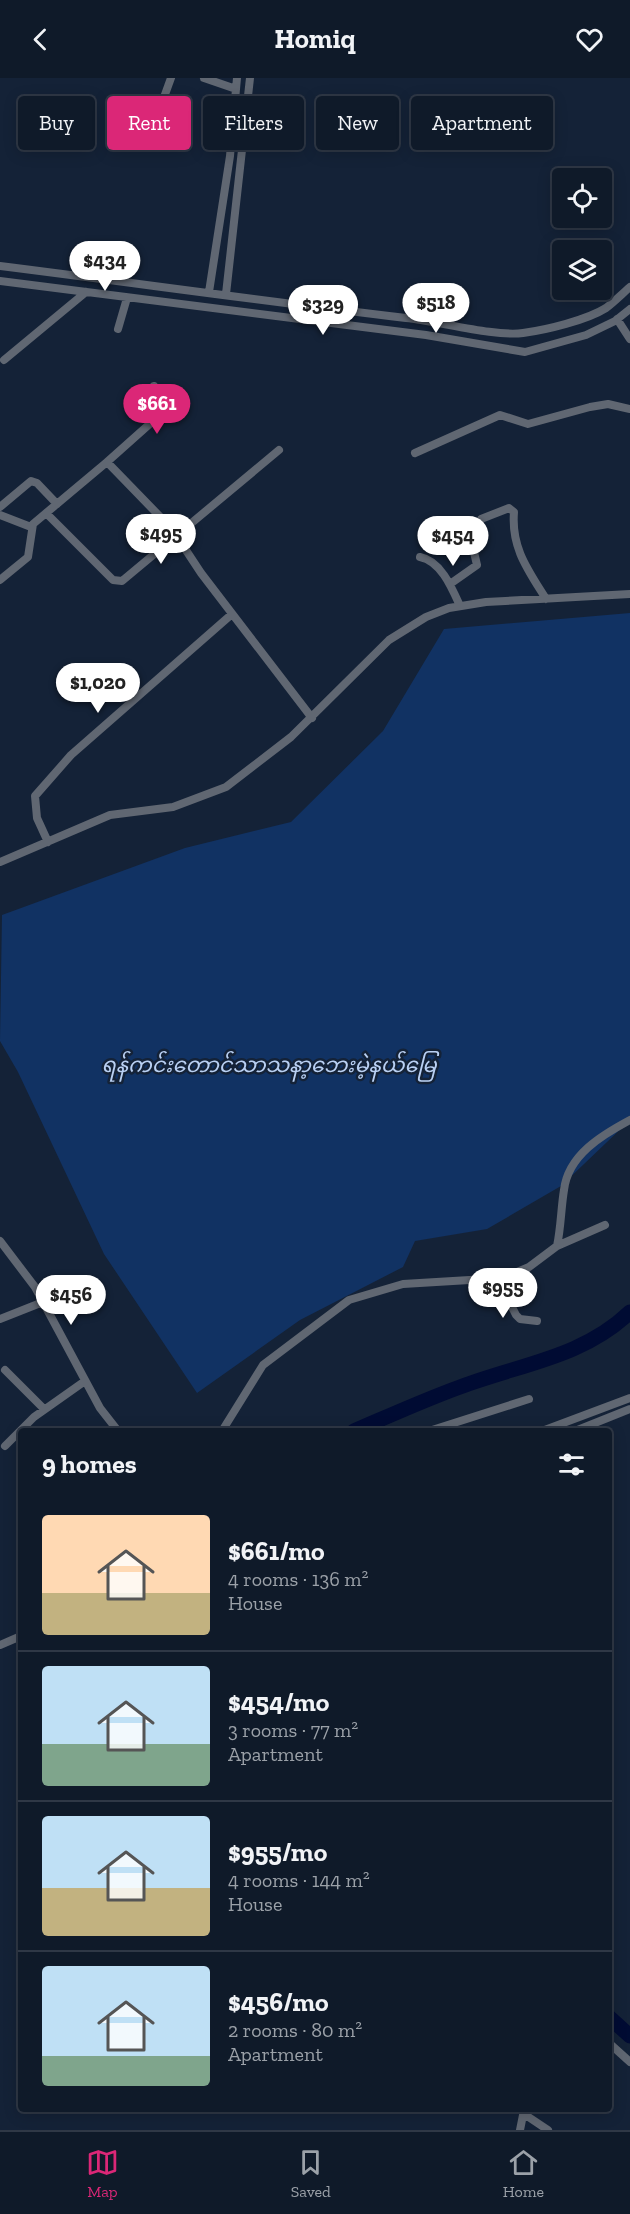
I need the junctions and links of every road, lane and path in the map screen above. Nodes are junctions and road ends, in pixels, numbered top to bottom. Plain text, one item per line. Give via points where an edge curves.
1 (171, 78) edge
2 (204, 78) edge
3 (237, 78) edge
4 (250, 78) edge
5 (236, 89) junction
6 (164, 96) edge
7 (0, 266) edge
8 (0, 281) edge
9 (630, 287) edge
10 (86, 292) junction
11 (211, 292) junction
12 (225, 294) junction
13 (127, 298) junction
14 (630, 309) edge
15 (617, 319) junction
16 (118, 329) dead end
17 (630, 339) edge
18 (4, 360) dead end
19 (154, 386) dead end
20 (630, 409) edge
21 (279, 450) dead end
22 (415, 453) dead end
23 (107, 462) junction
24 (57, 504) junction
25 (0, 507) edge
26 (46, 513) junction
27 (0, 515) edge
28 (31, 527) junction
29 (176, 535) junction
30 (420, 557) dead end
31 (0, 580) edge
32 (450, 584) junction
33 (630, 594) edge
34 (546, 599) junction
35 (460, 606) junction
36 (232, 614) junction
37 (312, 718) junction
38 (48, 842) junction
39 (0, 862) edge
40 (630, 1120) edge
41 (605, 1226) dead end
42 (0, 1241) edge
43 (558, 1246) junction
44 (498, 1279) junction
45 (43, 1302) junction
46 (0, 1319) edge
47 (537, 1321) dead end
48 (5, 1370) dead end
49 (85, 1380) junction
50 (630, 1398) edge
51 (529, 1399) dead end
52 (44, 1409) junction
53 (630, 1409) edge
54 (24, 1428) edge
55 (115, 1428) edge
56 (224, 1428) edge
57 (438, 1428) edge
58 (550, 1428) edge
59 (582, 1428) edge
60 (18, 1434) edge
61 (5, 1446) dead end
62 (18, 1637) edge
63 (0, 1644) edge
64 (612, 2046) edge
65 (630, 2062) edge
66 (524, 2112) edge
67 (525, 2112) edge
68 (520, 2130) edge
69 (548, 2130) edge

1 - 6 street
2 - 5 street
3 - 5 street
4 - 12 street
5 - 11 street
7 - 11 street
8 - 10 street
9 - 12 street via 605,308 523,333
10 - 13 street
10 - 18 street
11 - 12 street
13 - 15 street via 525,351 586,335
13 - 16 street
14 - 15 street
15 - 17 street
19 - 23 street via 158,412 153,421
20 - 22 street via 608,404 528,424 500,415
21 - 29 street
23 - 24 street
23 - 29 street
24 - 25 street via 31,481
24 - 26 street
26 - 28 street
26 - 29 street via 118,582
27 - 28 street
28 - 31 street via 32,548 28,557
29 - 36 street
30 - 32 street via 433,562
32 - 34 street via 477,565 473,548 481,519 509,508 514,512 513,535 519,555
32 - 35 street
33 - 34 street
34 - 35 street
35 - 37 street via 426,617 389,640
36 - 37 street
36 - 38 street via 48,778 35,796 37,818
37 - 38 street via 264,761 226,787 173,807 110,815
38 - 39 street
40 - 43 street via 573,1163 564,1189
41 - 43 street
42 - 45 street
43 - 44 street via 529,1266
44 - 47 street via 516,1315
44 - 56 street via 403,1284 349,1300 263,1365
45 - 46 street
45 - 49 street
48 - 52 street
49 - 52 street
49 - 55 street
50 - 58 street
51 - 57 street
52 - 54 street
53 - 59 street
60 - 61 street
62 - 63 street
64 - 65 street
66 - 68 street
67 - 69 street

